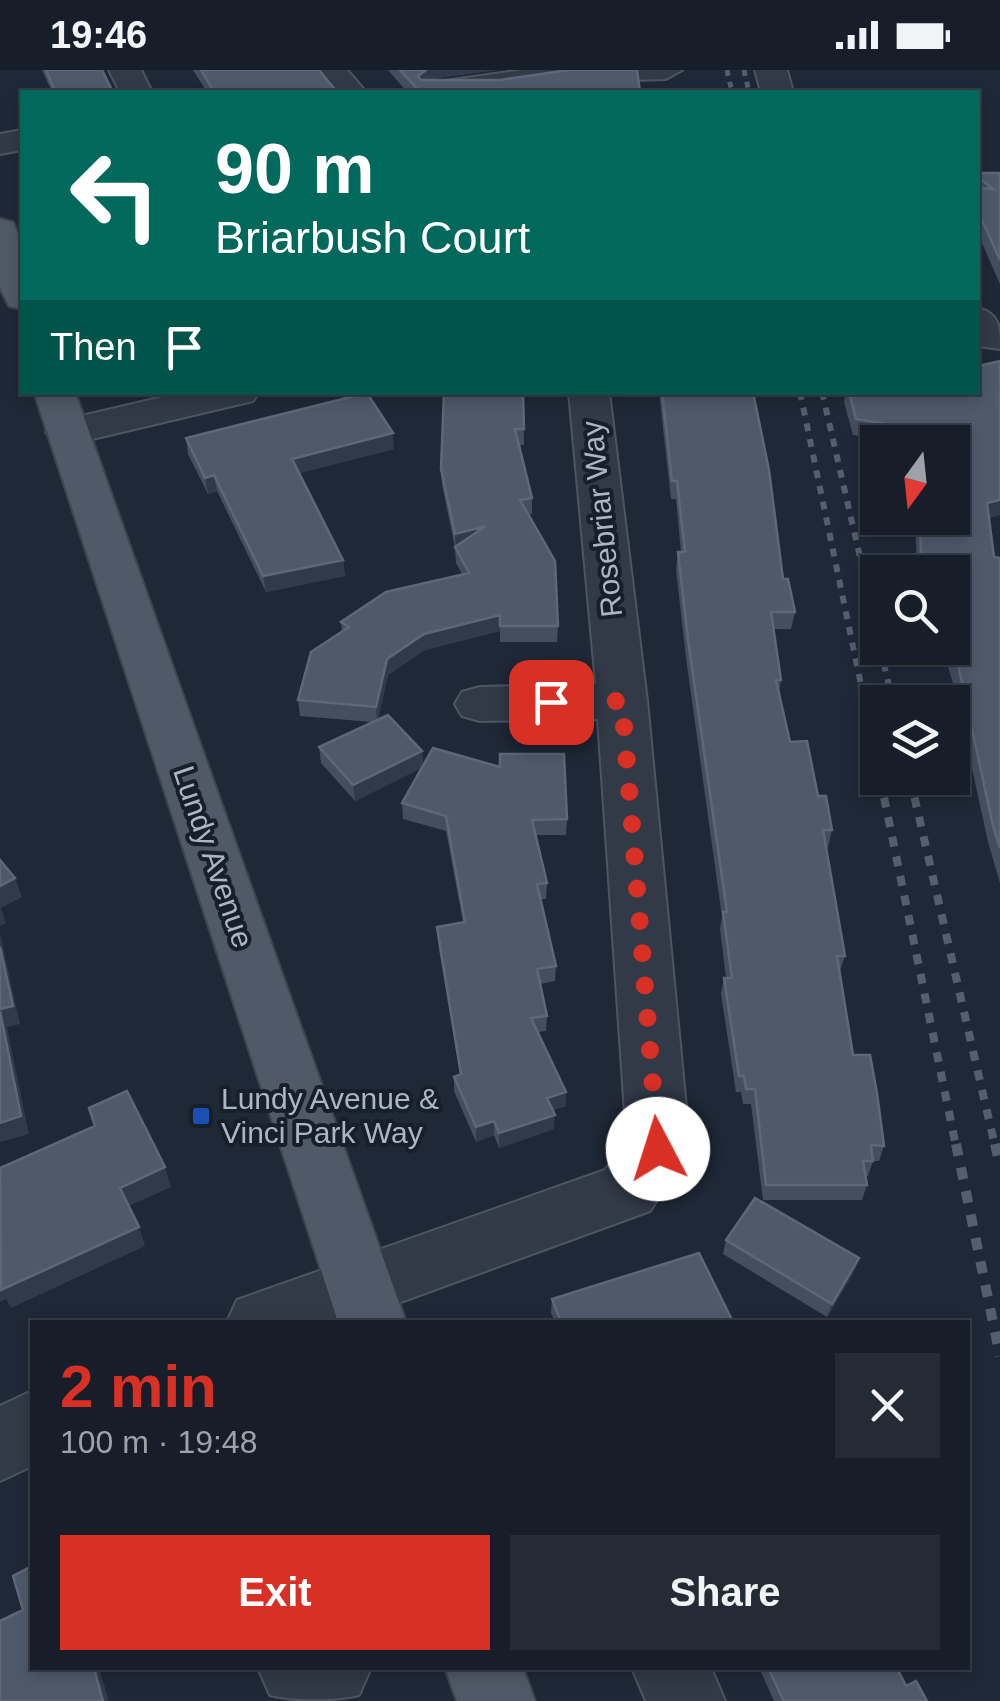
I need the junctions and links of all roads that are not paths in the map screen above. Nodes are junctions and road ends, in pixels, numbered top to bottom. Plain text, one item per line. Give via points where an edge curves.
1 (329, 70) edge
2 (664, 70) edge
3 (348, 90) edge
4 (452, 90) edge
5 (0, 230) edge
6 (20, 292) edge
7 (211, 395) edge
8 (588, 395) edge
9 (61, 412) edge
10 (622, 701) junction
11 (480, 704) dead end
12 (366, 1304) edge
13 (273, 1320) edge
14 (30, 1427) edge
15 (0, 1446) edge
16 (485, 1670) edge
17 (672, 1670) edge
18 (496, 1701) edge
19 (686, 1701) edge

1 - 3 street
2 - 4 street via 568,73
5 - 6 main road
7 - 9 street
8 - 10 street, Rosebriar Way
9 - 12 main road, Lundy Avenue
10 - 11 street
10 - 12 street, Rosebriar Way via 658,1149 626,1191
12 - 13 street, Rosebriar Way
14 - 15 street
16 - 18 main road
17 - 19 street

